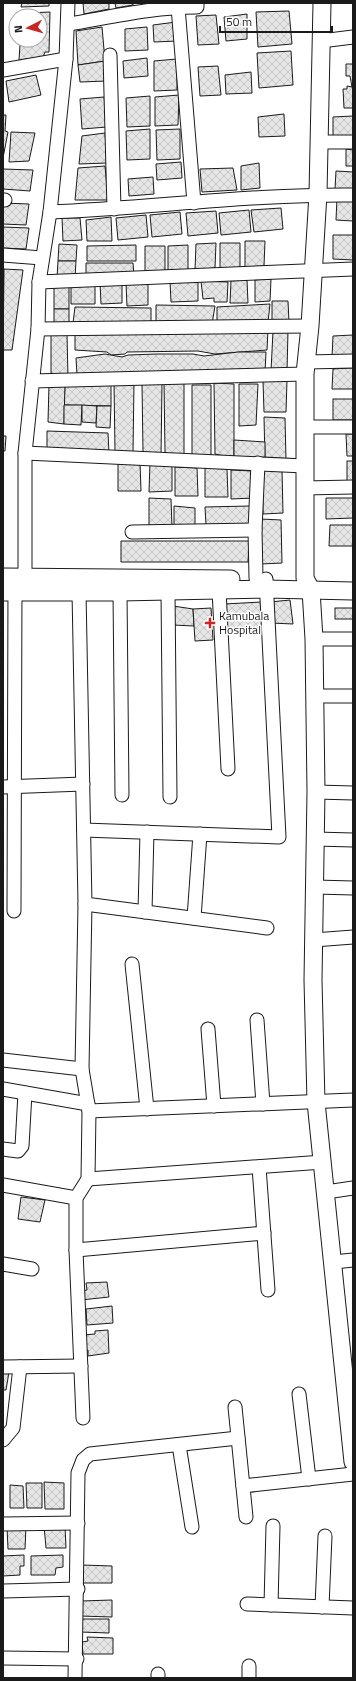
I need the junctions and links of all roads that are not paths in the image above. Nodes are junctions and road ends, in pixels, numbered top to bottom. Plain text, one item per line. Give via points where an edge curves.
1 (68, 3) edge
2 (197, 3) edge
3 (322, 3) edge
4 (142, 7) edge
5 (178, 7) junction
6 (69, 24) junction
7 (353, 37) edge
8 (321, 41) junction
9 (110, 55) dead end
10 (66, 59) junction
11 (3, 70) edge
12 (319, 142) junction
13 (353, 142) edge
14 (318, 194) junction
15 (353, 195) edge
16 (194, 203) junction
17 (114, 209) junction
18 (50, 212) junction
19 (3, 255) edge
20 (42, 258) junction
21 (353, 269) edge
22 (314, 271) junction
23 (38, 282) junction
24 (310, 326) junction
25 (38, 330) junction
26 (353, 361) edge
27 (306, 368) junction
28 (32, 380) junction
29 (304, 427) junction
30 (353, 427) edge
31 (25, 453) junction
32 (258, 463) junction
33 (304, 466) junction
34 (353, 487) edge
35 (304, 488) junction
36 (255, 530) junction
37 (132, 532) dead end
38 (353, 580) edge
39 (263, 582) junction
40 (14, 584) edge
41 (308, 584) junction
42 (219, 590) junction
43 (353, 591) edge
44 (79, 592) junction
45 (120, 592) junction
46 (168, 592) junction
47 (314, 639) junction
48 (353, 639) edge
49 (315, 696) junction
50 (353, 696) edge
51 (228, 769) dead end
52 (83, 784) junction
53 (9, 787) edge
54 (316, 792) junction
55 (353, 792) edge
56 (122, 795) dead end
57 (170, 797) dead end
58 (84, 830) junction
59 (147, 832) junction
60 (200, 834) junction
61 (315, 839) junction
62 (353, 840) edge
63 (315, 887) junction
64 (353, 888) edge
65 (85, 904) junction
66 (14, 911) dead end
67 (145, 912) junction
68 (194, 918) junction
69 (267, 928) dead end
70 (353, 937) edge
71 (314, 940) junction
72 (132, 964) dead end
73 (256, 1020) dead end
74 (208, 1029) dead end
75 (3, 1060) edge
76 (82, 1069) junction
77 (3, 1089) edge
78 (25, 1093) junction
79 (353, 1100) edge
80 (316, 1102) junction
81 (263, 1104) junction
82 (214, 1106) junction
83 (89, 1107) junction
84 (147, 1109) junction
85 (3, 1149) edge
86 (323, 1162) junction
87 (259, 1167) junction
88 (88, 1179) junction
89 (3, 1185) edge
90 (353, 1188) edge
91 (326, 1192) junction
92 (76, 1198) junction
93 (264, 1233) junction
94 (76, 1250) junction
95 (353, 1260) edge
96 (334, 1262) junction
97 (3, 1264) edge
98 (32, 1269) dead end
99 (268, 1290) dead end
100 (81, 1366) junction
101 (3, 1367) edge
102 (20, 1367) junction
103 (298, 1394) dead end
104 (235, 1407) dead end
105 (83, 1418) dead end
106 (238, 1438) junction
107 (3, 1440) edge
108 (179, 1444) junction
109 (353, 1462) edge
110 (353, 1474) edge
111 (309, 1478) junction
112 (243, 1486) junction
113 (246, 1517) dead end
114 (78, 1523) junction
115 (3, 1524) edge
116 (192, 1526) dead end
117 (273, 1526) dead end
118 (325, 1536) dead end
119 (78, 1589) junction
120 (3, 1591) edge
121 (248, 1604) dead end
122 (271, 1605) junction
123 (322, 1607) junction
124 (353, 1608) edge
125 (3, 1658) edge
126 (77, 1659) junction
127 (75, 1678) edge

1 - 6 street
2 - 5 street via 197,7
3 - 8 street
4 - 5 street
4 - 6 street
5 - 16 street
6 - 10 street
7 - 8 street
8 - 12 street
9 - 17 street
10 - 11 street
10 - 18 street
12 - 13 street
12 - 14 street
14 - 15 street
14 - 16 street
14 - 22 street
16 - 17 street
17 - 18 street
18 - 20 street
19 - 20 street
20 - 23 street
21 - 22 street
22 - 23 street
22 - 24 street
23 - 25 street
24 - 25 street
24 - 27 street
25 - 28 street
26 - 27 street
27 - 28 street
27 - 29 street
28 - 31 street
29 - 30 street
29 - 33 street
31 - 32 street
31 - 40 street
32 - 33 street
32 - 36 street
33 - 35 street
34 - 35 street
35 - 41 street
36 - 37 street
36 - 39 street
38 - 41 street
39 - 40 street
39 - 41 street
39 - 42 street
39 - 60 street via 279,837
40 - 44 street
40 - 53 street
41 - 43 street
41 - 47 street
42 - 46 street
42 - 51 street
44 - 45 street
44 - 52 street
45 - 46 street
45 - 56 street
46 - 57 street
47 - 48 street
47 - 49 street
49 - 50 street
49 - 54 street
52 - 53 street
52 - 58 street
53 - 66 street
54 - 55 street
54 - 61 street
58 - 59 street
58 - 65 street
59 - 60 street
59 - 67 street
60 - 68 street
61 - 62 street
61 - 63 street
63 - 64 street
63 - 71 street
65 - 67 street
65 - 76 street
67 - 68 street
68 - 69 street
70 - 71 street
71 - 80 street
72 - 84 street
73 - 81 street
74 - 82 street
75 - 76 street
76 - 83 street
77 - 78 street
78 - 83 street
78 - 85 street via 22,1146 18,1151
79 - 80 street
80 - 81 street
80 - 86 street
81 - 82 street
82 - 84 street
83 - 84 street
83 - 88 street
86 - 87 street
86 - 91 street
87 - 88 street
87 - 93 street
88 - 92 street
89 - 92 street
90 - 91 street
91 - 96 street
92 - 94 street
93 - 94 street
93 - 99 street
94 - 100 street
95 - 96 street
96 - 109 street
97 - 98 street
100 - 102 street
100 - 105 street
101 - 102 street
102 - 107 street via 13,1428
103 - 111 street
104 - 106 street
106 - 108 street
106 - 112 street
108 - 114 street via 90,1454 83,1460 78,1473
108 - 116 street
110 - 111 street
111 - 112 street
112 - 113 street
114 - 115 street
114 - 119 street
117 - 122 street
118 - 123 street
119 - 120 street
119 - 126 street
121 - 122 street
122 - 123 street
123 - 124 street
125 - 126 street
126 - 127 street

